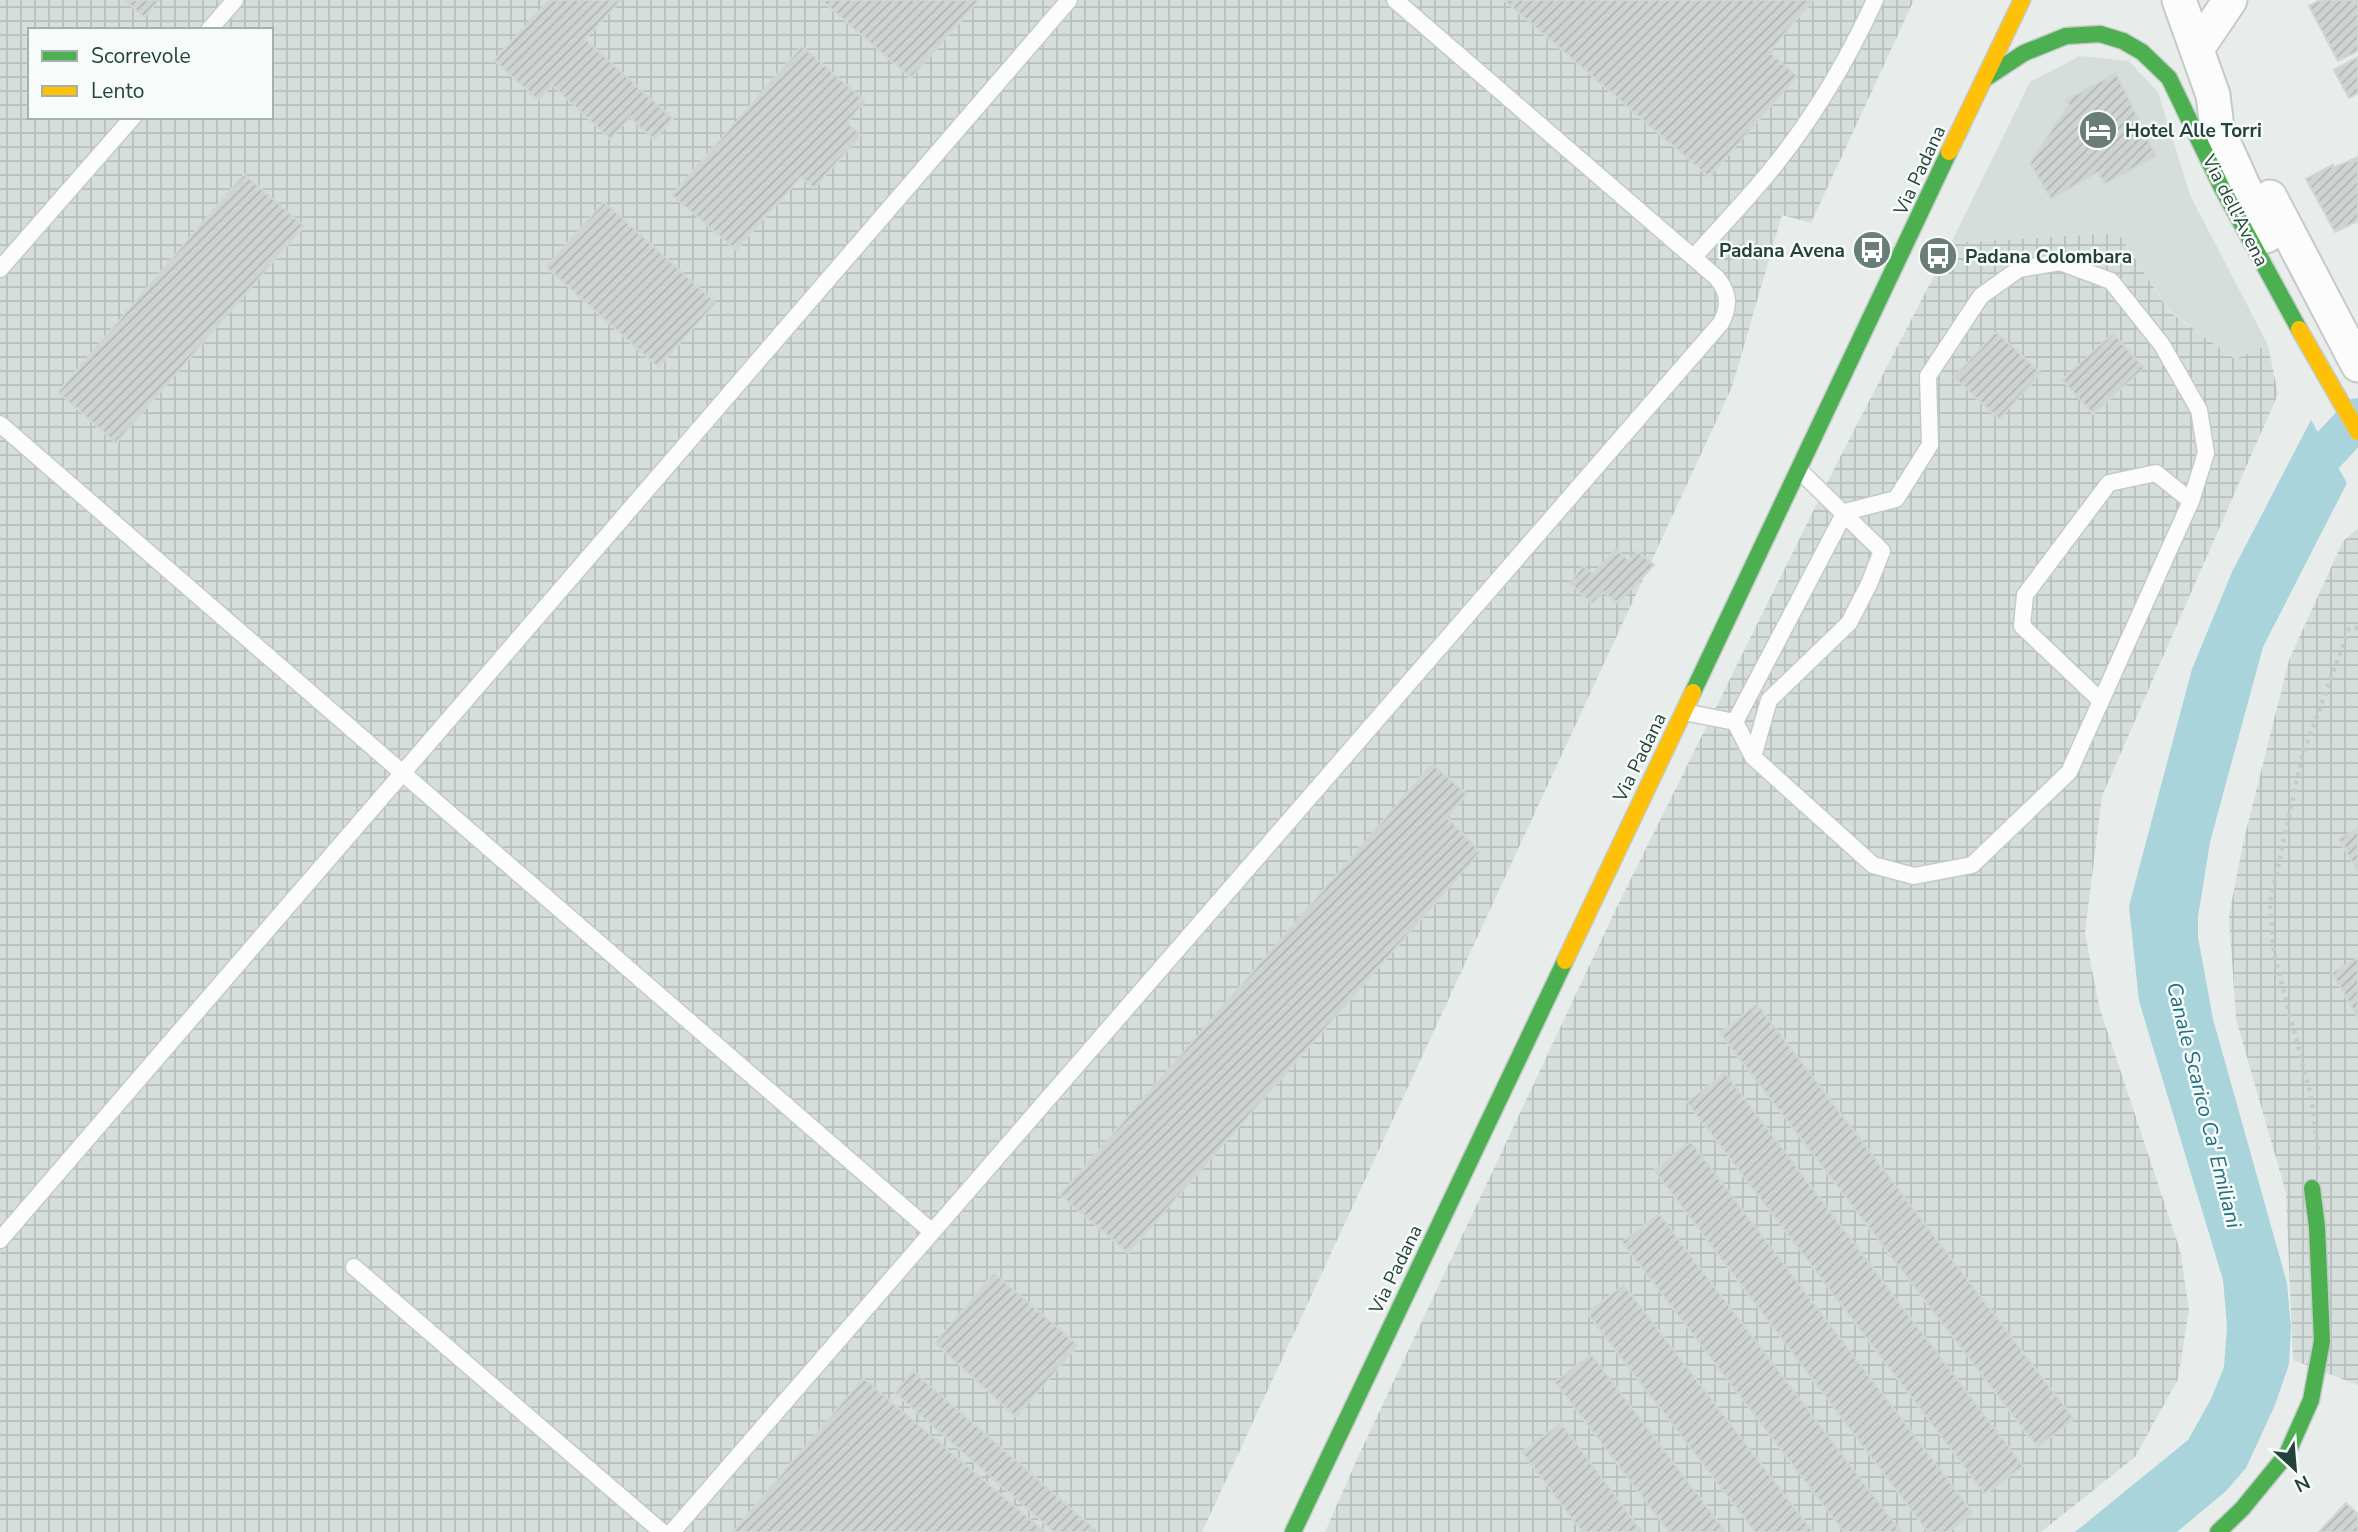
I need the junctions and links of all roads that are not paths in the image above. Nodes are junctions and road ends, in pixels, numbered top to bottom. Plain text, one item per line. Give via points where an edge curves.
1 (235, 0) edge
2 (1069, 0) edge
3 (1395, 0) edge
4 (1875, 0) edge
5 (2022, 0) edge
6 (2230, 0) edge
7 (2183, 3) edge
8 (211, 28) edge
9 (2197, 50) junction
10 (1986, 78) junction
11 (2213, 95) junction
12 (131, 119) edge
13 (1694, 257) junction
14 (0, 269) edge
15 (2284, 302) junction
16 (2352, 353) edge
17 (0, 424) edge
18 (2358, 432) edge
19 (1799, 470) junction
20 (2191, 501) junction
21 (1844, 512) junction
22 (2101, 701) junction
23 (1684, 712) junction
24 (1735, 722) junction
25 (1754, 757) junction
26 (403, 773) junction
27 (2312, 1188) road end
28 (931, 1231) junction
29 (0, 1240) edge
30 (354, 1267) dead end
31 (662, 1532) edge
32 (672, 1532) edge
33 (1293, 1532) edge
34 (2218, 1532) edge

1 - 8 lane
2 - 26 lane
3 - 13 lane
4 - 13 lane via 1853,49 1808,120
5 - 10 main road, Via Padana
6 - 9 street
7 - 9 street, Via dell'Avena
9 - 11 street, Via dell'Avena
10 - 15 main road, Via dell'Avena via 2024,53 2066,36 2100,34 2142,52 2169,78
10 - 19 main road, Via Padana
11 - 15 street, Via dell'Avena via 2217,128 2265,233
11 - 16 street, Via dell'Avena via 2231,118
12 - 14 lane
13 - 28 lane via 1725,288 1728,301 1721,323
15 - 18 main road, Via dell'Avena
17 - 26 lane
19 - 21 lane
19 - 23 main road, Via Padana
20 - 21 lane via 2206,453 2199,410 2162,345 2111,281 2060,262 2019,269 1981,296 1928,376 1930,445 1896,499
20 - 22 lane
20 - 22 lane via 2156,473 2109,483 2025,595 2022,626
21 - 24 lane
21 - 25 lane via 1882,551 1850,623 1769,700
22 - 25 lane via 2069,772 1972,865 1914,876 1873,865
23 - 24 lane
23 - 33 main road, Via Padana
24 - 25 lane
26 - 28 lane
26 - 29 lane
27 - 34 main road via 2322,1341 2311,1400 2287,1454
28 - 32 lane
30 - 31 lane

